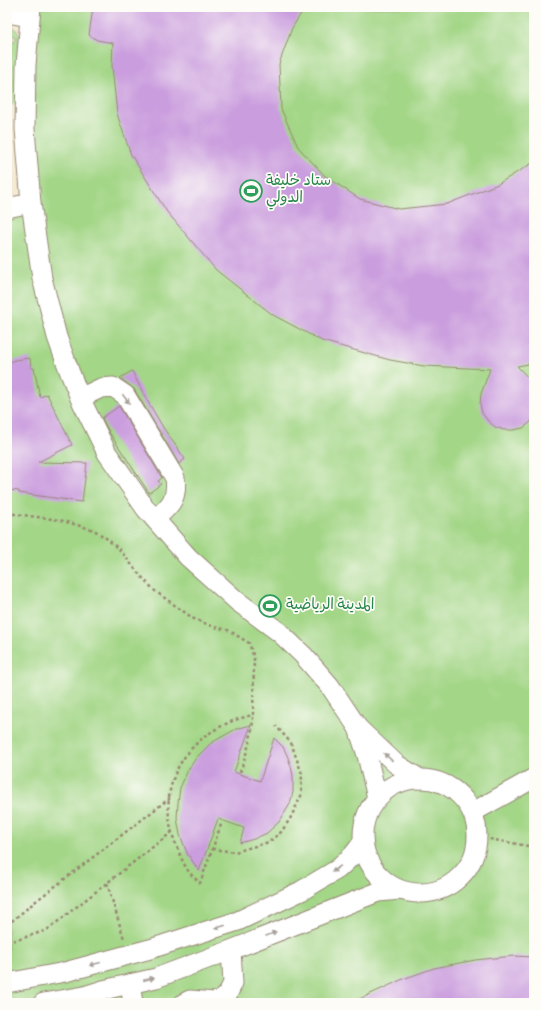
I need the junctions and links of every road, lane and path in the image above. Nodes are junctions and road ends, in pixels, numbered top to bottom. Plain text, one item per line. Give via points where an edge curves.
1 (30, 12) edge
2 (7, 13) edge
3 (31, 203) junction
4 (7, 208) edge
5 (80, 398) junction
6 (7, 513) edge
7 (155, 519) junction
8 (253, 715) junction
9 (276, 726) dead end
10 (358, 728) junction
11 (240, 772) dead end
12 (534, 778) edge
13 (420, 779) junction
14 (170, 798) junction
15 (377, 798) junction
16 (473, 812) junction
17 (222, 822) dead end
18 (172, 832) junction
19 (478, 837) junction
20 (363, 842) junction
21 (534, 847) edge
22 (212, 849) junction
23 (107, 883) junction
24 (400, 890) junction
25 (7, 925) edge
26 (123, 936) dead end
27 (7, 941) edge
28 (232, 950) junction
29 (7, 983) edge
30 (130, 984) junction
31 (104, 996) edge
32 (86, 999) edge
33 (43, 1003) edge
34 (133, 1003) edge
35 (184, 1003) edge

1 - 2 lane
1 - 3 lane via 25,108
3 - 4 lane
3 - 5 lane via 44,285 57,337
5 - 7 lane via 107,452
5 -> 7 lane via 101,388 113,387 125,395 174,478 174,498
6 - 8 path via 60,520 94,530 120,551 155,591 194,619 228,630 249,643 254,658
7 - 10 lane via 188,558 237,601 279,632 303,655 330,686
8 - 11 path
8 - 14 path via 237,719 214,730 194,745 182,760 172,785
9 - 22 path via 292,743 302,774 301,796 290,819 281,832 269,842 235,852
13 -> 10 lane via 396,764
10 - 15 lane
12 - 16 lane
13 - 15 lane via 404,781
13 - 16 lane via 436,781 451,788 464,798
14 - 18 path via 168,812
14 - 25 path
15 - 20 lane via 368,811
16 - 19 lane
17 - 22 path
18 - 22 path via 179,854 189,872 200,883
18 - 23 path
19 - 21 path
19 - 24 lane via 473,859 461,877 443,889 422,894
20 - 24 lane via 369,862 382,879
20 -> 29 lane via 338,869 301,891 238,921 150,949 64,972
23 - 26 path
23 - 27 path via 47,930
28 -> 24 lane via 378,892
30 -> 28 lane via 156,978
28 - 35 lane via 233,983 228,993 221,1000 214,1002 190,1000
30 - 31 lane
30 - 34 lane
31 - 32 lane
32 - 33 lane

